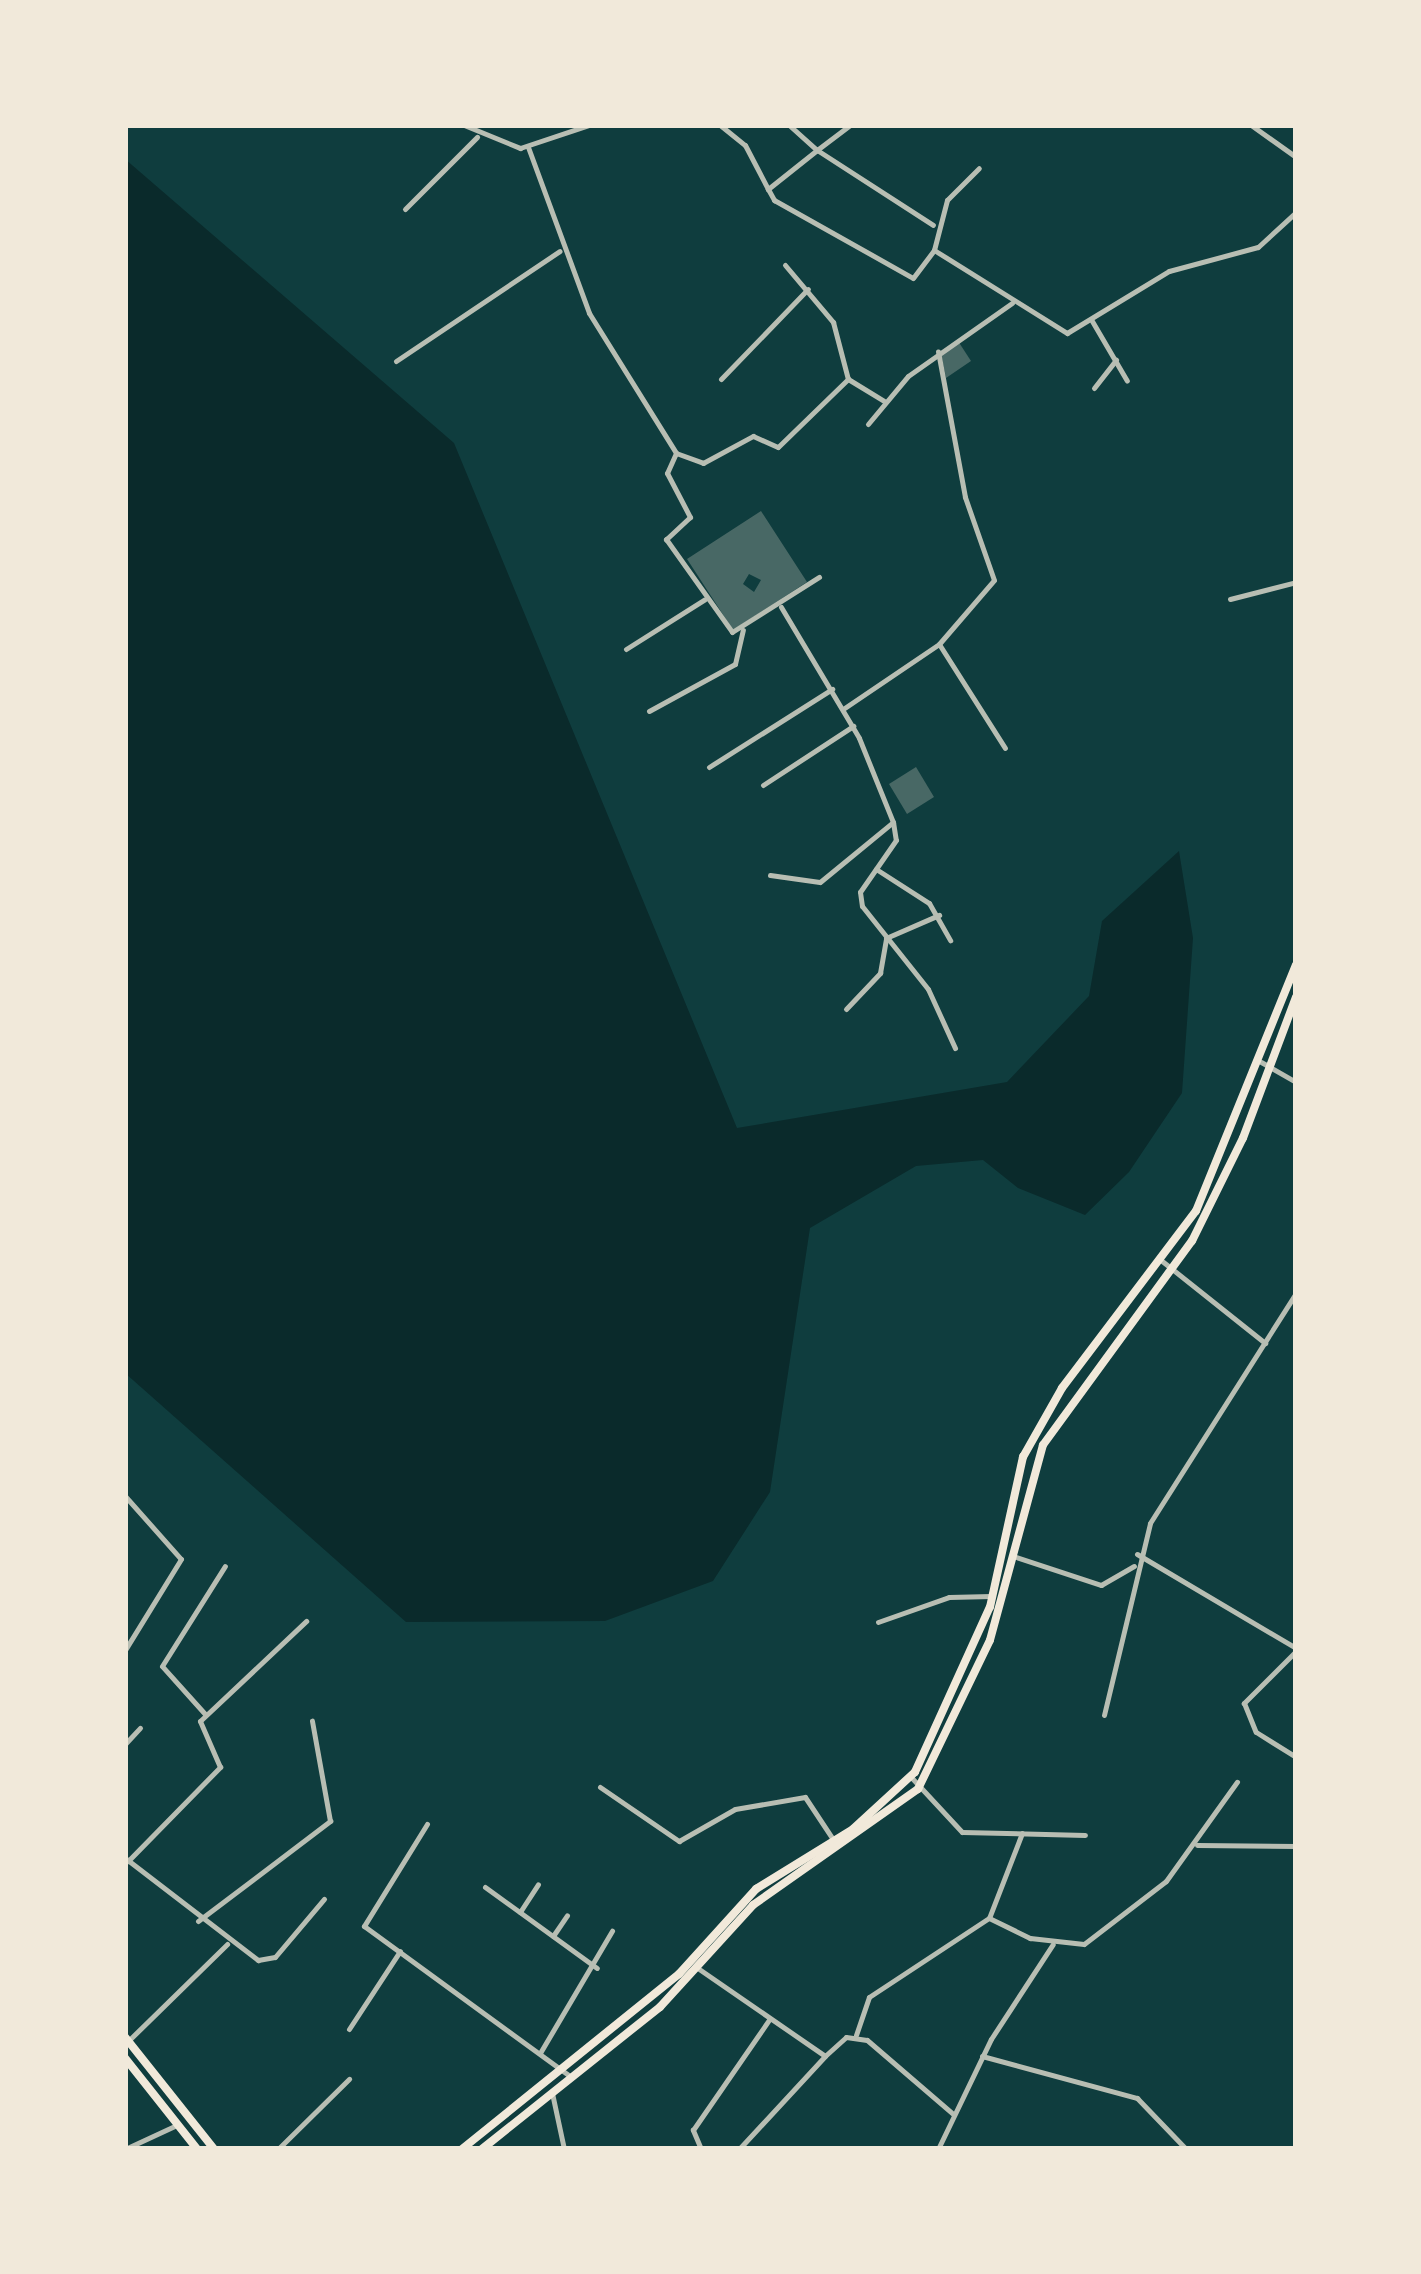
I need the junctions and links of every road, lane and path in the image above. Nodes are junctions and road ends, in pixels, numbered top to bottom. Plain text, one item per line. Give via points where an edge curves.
1 (464, 125) edge
2 (589, 125) edge
3 (720, 125) edge
4 (789, 125) edge
5 (850, 125) edge
6 (1251, 125) edge
7 (478, 136) junction
8 (528, 147) junction
9 (817, 150) junction
10 (1296, 157) edge
11 (979, 168) dead end
12 (768, 189) junction
13 (405, 209) dead end
14 (1296, 212) edge
15 (933, 225) junction
16 (934, 250) junction
17 (560, 251) junction
18 (785, 266) dead end
19 (808, 289) junction
20 (1012, 303) junction
21 (1092, 321) junction
22 (938, 352) junction
23 (1116, 360) junction
24 (396, 361) dead end
25 (848, 378) junction
26 (721, 379) dead end
27 (1127, 381) dead end
28 (1094, 388) dead end
29 (885, 401) junction
30 (868, 424) dead end
31 (676, 453) junction
32 (819, 577) dead end
33 (1296, 582) edge
34 (705, 599) junction
35 (1230, 599) dead end
36 (781, 607) junction
37 (743, 630) junction
38 (939, 644) junction
39 (626, 648) dead end
40 (832, 690) junction
41 (843, 710) junction
42 (649, 712) dead end
43 (853, 726) junction
44 (1005, 748) dead end
45 (709, 767) dead end
46 (763, 785) dead end
47 (893, 822) junction
48 (876, 869) junction
49 (770, 875) dead end
50 (938, 915) junction
51 (886, 938) junction
52 (950, 940) dead end
53 (1296, 965) edge
54 (1296, 997) edge
55 (846, 1010) dead end
56 (955, 1048) dead end
57 (1261, 1062) junction
58 (1274, 1066) junction
59 (1292, 1071) edge
60 (1296, 1082) edge
61 (1162, 1261) junction
62 (1173, 1268) junction
63 (1296, 1292) edge
64 (1265, 1343) junction
65 (125, 1496) edge
66 (1136, 1554) junction
67 (1009, 1561) junction
68 (224, 1566) dead end
69 (1134, 1566) junction
70 (994, 1596) junction
71 (306, 1621) dead end
72 (878, 1622) dead end
73 (1296, 1649) edge
74 (125, 1650) edge
75 (205, 1714) junction
76 (1104, 1715) dead end
77 (312, 1721) dead end
78 (140, 1728) dead end
79 (125, 1744) edge
80 (1296, 1756) edge
81 (910, 1777) junction
82 (1237, 1782) dead end
83 (600, 1786) dead end
84 (918, 1789) junction
85 (427, 1824) dead end
86 (1022, 1833) junction
87 (1085, 1835) dead end
88 (834, 1841) junction
89 (1197, 1844) junction
90 (1296, 1846) edge
91 (127, 1860) edge
92 (538, 1884) dead end
93 (485, 1886) dead end
94 (324, 1898) dead end
95 (520, 1912) junction
96 (567, 1915) dead end
97 (988, 1918) junction
98 (198, 1921) junction
99 (612, 1931) dead end
100 (553, 1936) junction
101 (227, 1944) junction
102 (1053, 1944) junction
103 (400, 1951) junction
104 (597, 1968) junction
105 (699, 1969) junction
106 (769, 2020) junction
107 (349, 2028) dead end
108 (856, 2034) junction
109 (126, 2041) edge
110 (540, 2053) junction
111 (824, 2056) junction
112 (982, 2056) junction
113 (125, 2058) edge
114 (563, 2069) junction
115 (350, 2079) dead end
116 (573, 2079) junction
117 (552, 2093) junction
118 (954, 2114) junction
119 (178, 2125) junction
120 (192, 2147) edge
121 (125, 2148) edge
122 (214, 2149) edge
123 (278, 2149) edge
124 (462, 2149) edge
125 (482, 2149) edge
126 (564, 2149) edge
127 (701, 2149) edge
128 (739, 2149) edge
129 (938, 2149) edge
130 (1186, 2149) edge

1 - 7 street
2 - 8 street
3 - 12 street
4 - 9 street
5 - 9 street
6 - 10 street
7 - 8 street
7 - 13 street
8 - 17 street
9 - 12 street
9 - 15 street
11 - 15 street
12 - 16 street via 789,213 913,278
14 - 21 street via 1258,247 1168,271
15 - 16 street
16 - 20 street
17 - 24 street
17 - 31 street via 620,373
18 - 19 street
19 - 25 street via 833,322
19 - 26 street
20 - 21 street via 1067,333
20 - 22 street
21 - 23 street
22 - 29 street
22 - 38 street via 965,497 994,580
23 - 27 street
23 - 28 street
25 - 29 street
25 - 31 street via 778,447 753,436 703,463
29 - 30 street
31 - 34 street via 668,472 690,518 666,539
32 - 36 street
33 - 35 street
34 - 37 street via 732,632
34 - 39 street
36 - 37 street
36 - 40 street
37 - 42 street via 736,664
38 - 41 street
38 - 44 street
40 - 41 street
40 - 45 street
41 - 43 street
43 - 46 street
43 - 47 street
47 - 48 street via 896,840
47 - 49 street via 820,882
48 - 50 street
48 - 51 street via 859,900
50 - 51 street
50 - 52 street
51 - 55 street via 880,973
51 - 56 street via 928,988
53 - 57 main road
54 - 58 main road
57 - 58 street
57 - 61 main road via 1209,1186
58 - 59 street
58 - 62 main road
59 - 60 street
61 - 62 street
61 - 67 main road via 1062,1388 1023,1457
62 - 64 street
62 - 67 main road via 1043,1445
63 - 64 street
64 - 66 street
65 - 74 street via 181,1560
66 - 69 street
66 - 73 street
67 - 69 street via 1100,1585
67 - 70 main road
67 - 84 main road via 990,1640
68 - 75 street via 162,1666
69 - 76 street
70 - 72 street via 936,1600
70 - 81 main road via 942,1730
71 - 75 street
73 - 80 street via 1244,1703 1256,1732
75 - 91 street via 198,1729 220,1767
77 - 98 street via 330,1821
78 - 79 street
81 - 84 street
81 - 88 main road
82 - 89 street
83 - 88 street via 679,1841 735,1809 805,1798
84 - 86 street via 962,1832
84 - 105 main road via 860,1838 753,1905
85 - 103 street via 365,1920
86 - 87 street
86 - 97 street
88 - 114 main road via 747,1896 679,1974
89 - 90 street
89 - 102 street via 1105,1934
91 - 98 street
92 - 95 street
93 - 95 street
94 - 101 street via 267,1961
95 - 100 street
96 - 100 street
97 - 102 street
97 - 108 street via 869,1998
98 - 101 street
99 - 104 street
100 - 104 street
101 - 109 street
102 - 112 street
103 - 107 street
103 - 110 street
104 - 110 street
105 - 106 street
105 - 116 main road
106 - 111 street
106 - 127 street via 692,2130
108 - 111 street
108 - 118 street
109 - 122 main road
110 - 114 street
111 - 128 street
112 - 118 street
112 - 130 street via 1137,2098
113 - 119 main road
114 - 116 street
114 - 124 main road
115 - 123 street
116 - 117 main road
117 - 125 main road
117 - 126 street
118 - 129 street
119 - 120 main road
119 - 121 street

